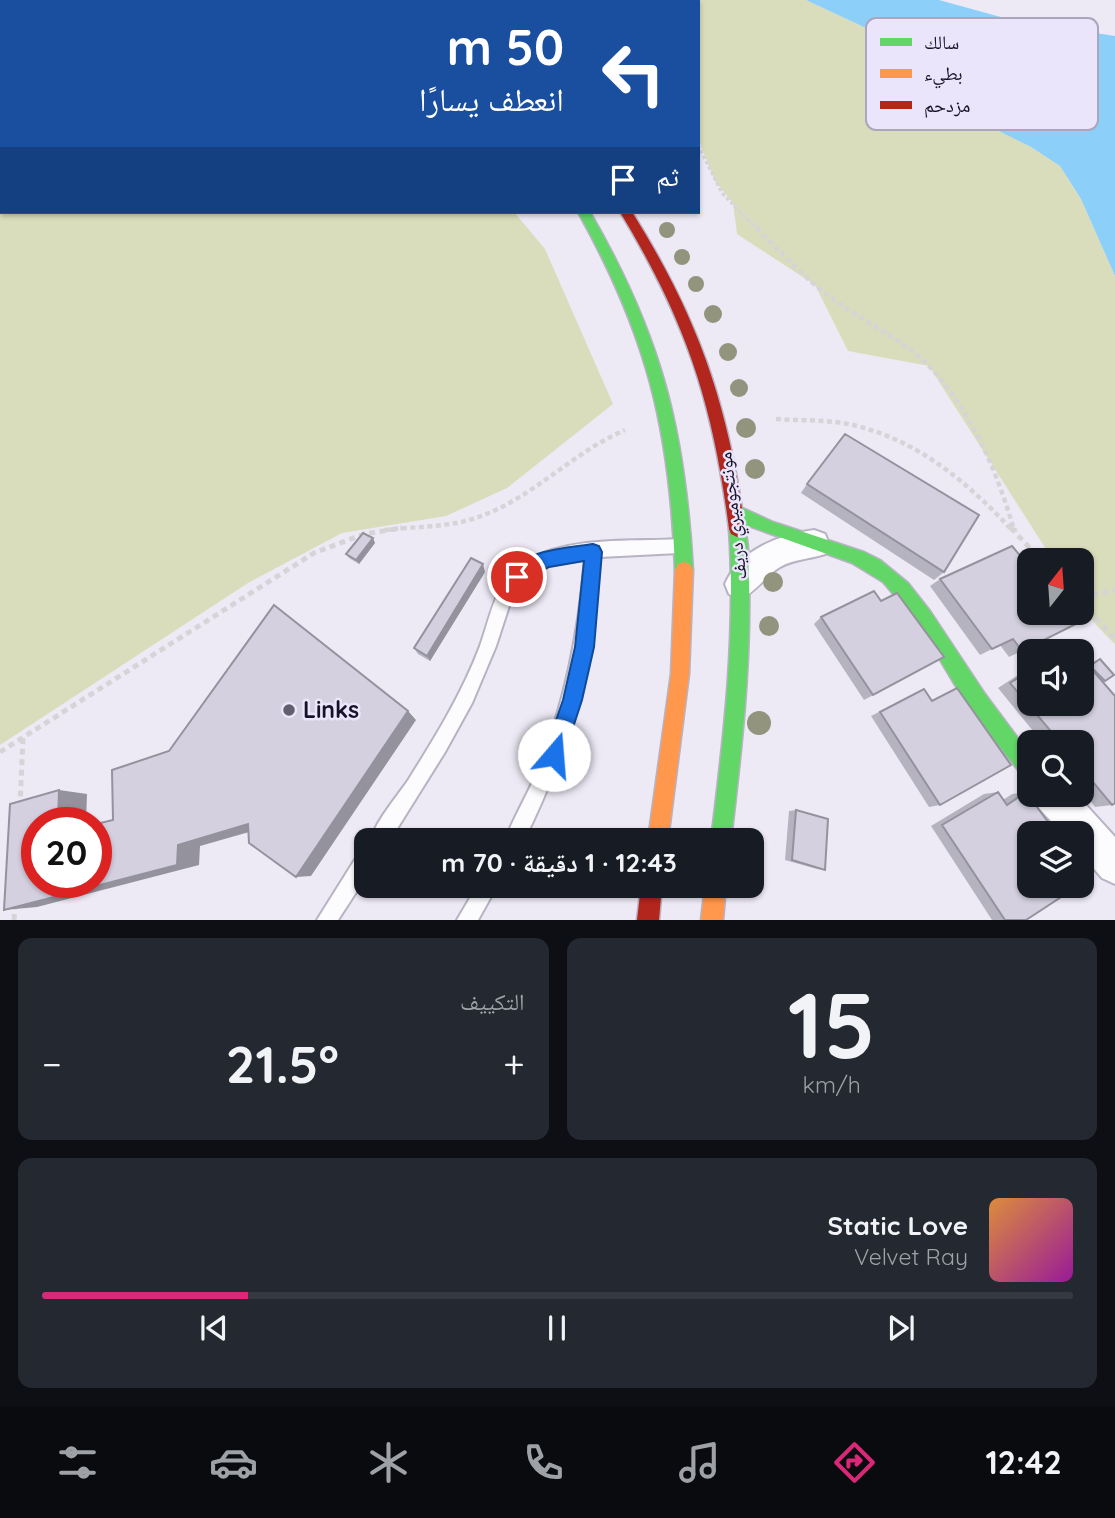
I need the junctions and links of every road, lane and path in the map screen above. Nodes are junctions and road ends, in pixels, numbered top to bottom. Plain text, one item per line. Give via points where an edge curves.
1 (700, 150) edge
2 (585, 214) edge
3 (627, 214) edge
4 (776, 419) dead end
5 (625, 429) dead end
6 (736, 512) junction
7 (1015, 532) junction
8 (814, 544) junction
9 (684, 546) junction
10 (1030, 548) edge
11 (593, 552) junction
12 (740, 584) junction
13 (1115, 590) edge
14 (1094, 594) edge
15 (1094, 615) edge
16 (1115, 639) edge
17 (23, 737) junction
18 (0, 752) edge
19 (1017, 752) edge
20 (1063, 807) edge
21 (19, 815) edge
22 (387, 828) edge
23 (520, 828) edge
24 (660, 828) edge
25 (722, 828) edge
26 (1115, 865) edge
27 (354, 878) edge
28 (16, 893) edge
29 (480, 898) edge
30 (651, 898) edge
31 (715, 898) edge
32 (14, 919) edge
33 (326, 919) edge
34 (466, 919) edge
35 (648, 919) edge
36 (712, 919) edge

1 - 7 path via 722,193 801,272 849,312 911,350 941,379 1001,485
2 - 9 street via 634,300 657,369 671,422
3 - 6 street, مونتجوميري دريف via 674,293 703,365
4 - 7 path via 853,425 920,449 950,469
5 - 17 path via 591,445 494,512 474,519 377,531 314,553
6 - 8 street via 764,530
6 - 12 street, مونتجوميري دريف
7 - 10 path
8 - 12 street via 763,559
8 - 19 street via 874,566 901,587
9 - 11 lane
9 - 24 street via 682,652
11 - 22 lane via 532,565 506,591 456,718
11 - 23 lane via 586,635 573,700 554,755
12 - 25 street, مونتجوميري دريف via 740,672
13 - 14 path
15 - 16 path
17 - 18 path
17 - 21 path
20 - 26 street
27 - 33 lane
28 - 32 path
29 - 34 lane
30 - 35 street
31 - 36 street

